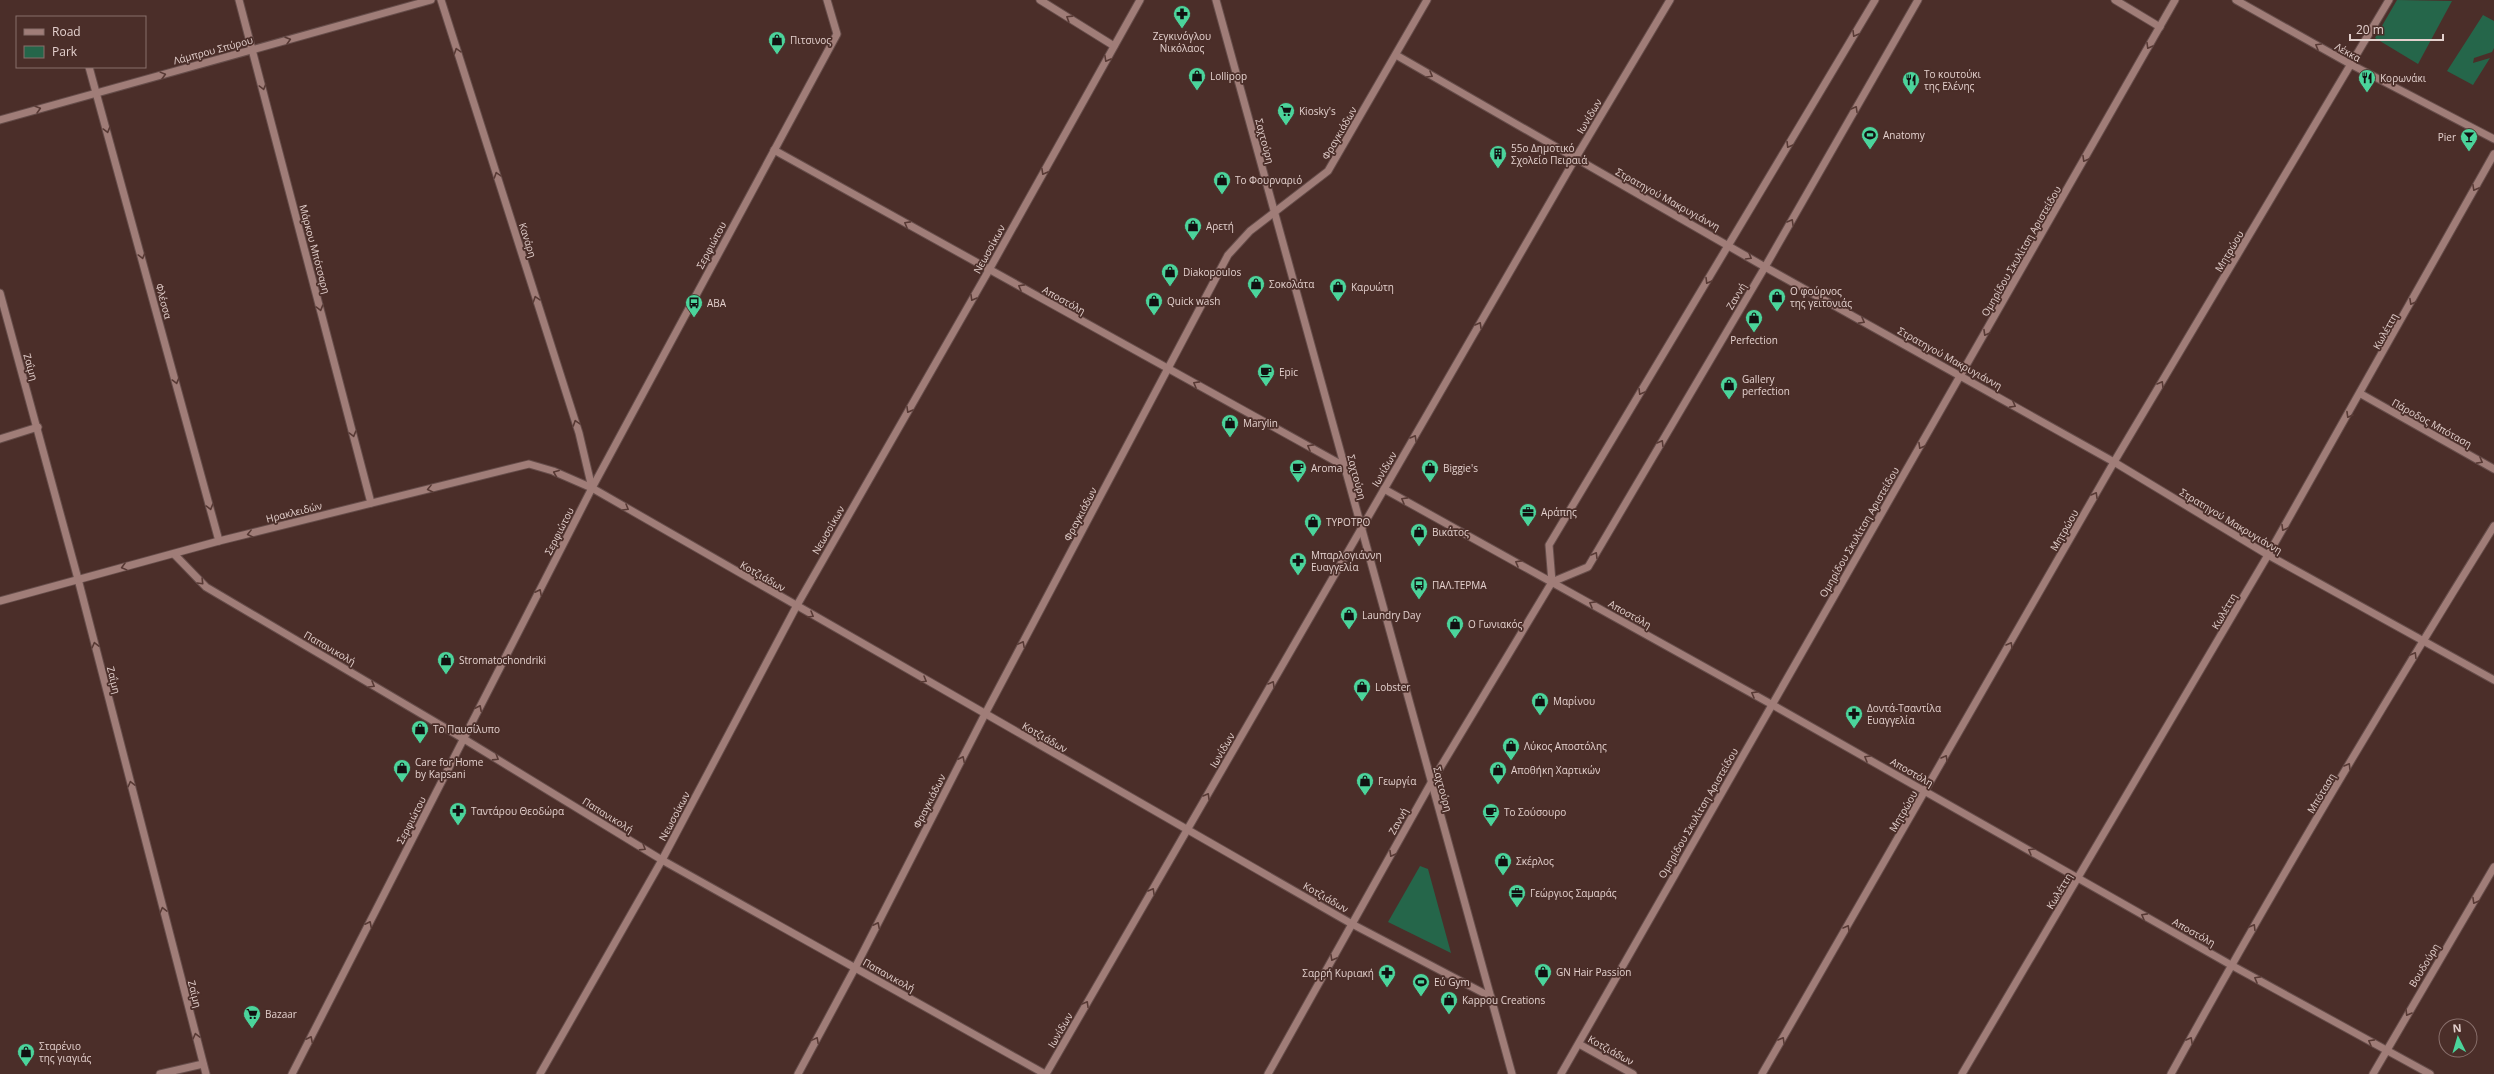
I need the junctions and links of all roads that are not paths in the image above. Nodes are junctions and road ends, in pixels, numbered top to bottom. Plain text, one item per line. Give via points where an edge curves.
1 (239, 0) edge
2 (431, 0) edge
3 (441, 0) edge
4 (827, 0) edge
5 (1040, 0) edge
6 (1140, 0) edge
7 (1216, 0) edge
8 (1427, 0) edge
9 (1670, 0) edge
10 (1875, 0) edge
11 (1918, 0) edge
12 (2115, 0) edge
13 (2175, 0) edge
14 (2236, 0) edge
15 (2389, 0) edge
16 (2160, 27) junction
17 (1114, 46) junction
18 (253, 50) junction
19 (1396, 55) junction
20 (2352, 65) junction
21 (89, 68) edge
22 (97, 93) junction
23 (0, 120) edge
24 (2494, 140) edge
25 (774, 150) junction
26 (2494, 154) edge
27 (1575, 159) junction
28 (1274, 213) junction
29 (1730, 245) junction
30 (1765, 267) junction
31 (989, 270) junction
32 (0, 293) edge
33 (1168, 369) junction
34 (1961, 376) junction
35 (2361, 394) junction
36 (38, 427) junction
37 (0, 439) edge
38 (2114, 462) junction
39 (1344, 466) junction
40 (2494, 468) edge
41 (592, 488) junction
42 (1384, 489) junction
43 (371, 503) junction
44 (2494, 526) edge
45 (1361, 531) junction
46 (219, 541) junction
47 (174, 554) junction
48 (2268, 555) junction
49 (78, 579) junction
50 (1552, 582) junction
51 (0, 601) edge
52 (796, 607) junction
53 (2422, 640) junction
54 (2494, 680) edge
55 (1771, 704) junction
56 (984, 714) junction
57 (464, 739) junction
58 (1431, 783) junction
59 (1926, 791) junction
60 (1187, 830) junction
61 (662, 860) junction
62 (2494, 867) edge
63 (2078, 878) junction
64 (1352, 924) junction
65 (2231, 965) junction
66 (855, 968) junction
67 (1491, 997) junction
68 (1579, 1044) junction
69 (2386, 1050) junction
70 (203, 1064) junction
71 (160, 1074) edge
72 (206, 1074) edge
73 (292, 1074) edge
74 (540, 1074) edge
75 (798, 1074) edge
76 (1046, 1074) edge
77 (1268, 1074) edge
78 (1512, 1074) edge
79 (1561, 1074) edge
80 (1633, 1074) edge
81 (1762, 1074) edge
82 (1962, 1074) edge
83 (2171, 1074) edge
84 (2372, 1074) edge
85 (2430, 1074) edge

1 - 18 street, Μάρκου Μπότσαρη
18 -> 2 street, Λάμπρου Σπύρου
41 -> 3 street, Κανάρη via 579,433
4 - 25 street, Σερφιώτου via 837,34
17 -> 5 street
6 - 17 street, Νεωσοίκων
7 - 28 street, Σαχτούρη
8 - 19 street, Φραγκιάδων
9 - 27 street, Ιωνίδων
10 -> 29 street
30 -> 11 street, Ζαννή
12 - 16 street
13 - 16 street, Ομηρίδου Σκυλίτση Αριστείδου
20 -> 14 street, Λέκκα
15 - 20 street, Μητρώου
16 -> 34 street, Ομηρίδου Σκυλίτση Αριστείδου
17 -> 31 street, Νεωσοίκων
22 -> 18 street, Λάμπρου Σπύρου
18 -> 43 street, Μάρκου Μπότσαρη
19 -> 27 street, Στρατηγού Μακρυγιάννη
19 - 28 street, Φραγκιάδων via 1328,171
20 - 24 street, Λέκκα
38 -> 20 street, Μητρώου
21 - 22 street, Φλέσσα
23 -> 22 street, Λάμπρου Σπύρου
22 -> 46 street, Φλέσσα
31 -> 25 street, Αποστόλη
25 - 41 street, Σερφιώτου
26 -> 35 street, Κωλέττη
27 - 29 street, Στρατηγού Μακρυγιάννη
42 -> 27 street, Ιωνίδων
28 - 33 street, Φραγκιάδων via 1250,231 1228,255
28 - 39 street, Σαχτούρη
29 -> 30 street, Στρατηγού Μακρυγιάννη
29 -> 50 street via 1549,546
30 -> 34 street, Στρατηγού Μακρυγιάννη
50 -> 30 street, Ζαννή via 1588,567
33 -> 31 street, Αποστόλη
31 -> 52 street, Νεωσοίκων
32 - 36 street, Ζαΐμη
39 -> 33 street, Αποστόλη
56 -> 33 street, Φραγκιάδων
34 -> 38 street, Στρατηγού Μακρυγιάννη
34 -> 55 street, Ομηρίδου Σκυλίτση Αριστείδου
35 -> 40 street, Πάροδος Μπόταση
35 -> 48 street, Κωλέττη
36 - 37 street
36 - 49 street, Ζαΐμη
38 - 48 street, Στρατηγού Μακρυγιάννη
59 -> 38 street, Μητρώου
39 - 45 street, Σαχτούρη
41 -> 43 street, Ηρακλειδών via 530,464
41 -> 52 street, Κοτζιάδων
57 -> 41 street, Σερφιώτου
42 - 45 street, Ιωνίδων
50 -> 42 street, Αποστόλη
43 -> 46 street, Ηρακλειδών
44 - 53 street, Μπόταση
45 - 58 street, Σαχτούρη via 1383,600
60 -> 45 street, Ιωνίδων
46 - 47 street, Ηρακλειδών
47 -> 49 street, Ηρακλειδών
47 -> 57 street, Παπανικολή via 206,587
48 - 53 street, Στρατηγού Μακρυγιάννη
48 - 63 street, Κωλέττη
49 - 51 street, Ηρακλειδών
70 -> 49 street, Ζαΐμη
55 -> 50 street, Αποστόλη
50 - 58 street, Ζαννή
52 -> 56 street, Κοτζιάδων
52 - 61 street, Νεωσοίκων
53 - 54 street, Στρατηγού Μακρυγιάννη
65 -> 53 street, Μπόταση
59 -> 55 street, Αποστόλη
55 - 68 street, Ομηρίδου Σκυλίτση Αριστείδου
56 - 60 street, Κοτζιάδων
66 -> 56 street, Φραγκιάδων
57 -> 61 street, Παπανικολή
73 -> 57 street, Σερφιώτου
58 -> 64 street, Ζαννή
58 - 67 street, Σαχτούρη
63 -> 59 street, Αποστόλη
81 -> 59 street, Μητρώου
60 - 64 street, Κοτζιάδων
76 -> 60 street, Ιωνίδων
61 - 66 street, Παπανικολή
61 - 74 street, Νεωσοίκων
62 -> 69 street, Βουδούρη
65 -> 63 street, Αποστόλη
63 - 82 street, Κωλέττη
64 - 67 street, Κοτζιάδων
64 -> 77 street, Ζαννή
69 -> 65 street, Αποστόλη
83 -> 65 street, Μπόταση
75 -> 66 street, Φραγκιάδων
66 - 76 street, Παπανικολή
67 - 78 street, Σαχτούρη
68 - 79 street, Ομηρίδου Σκυλίτση Αριστείδου
68 - 80 street, Κοτζιάδων
69 - 84 street, Βουδούρη
69 - 85 street, Αποστόλη
70 - 71 street
70 - 72 street, Ζαΐμη

